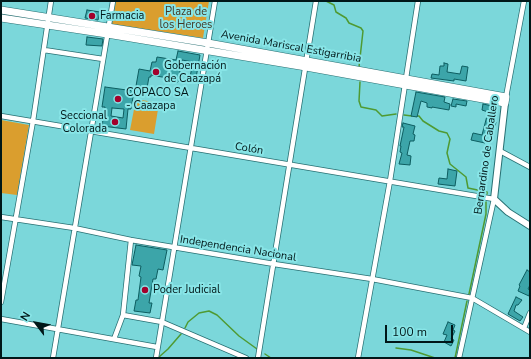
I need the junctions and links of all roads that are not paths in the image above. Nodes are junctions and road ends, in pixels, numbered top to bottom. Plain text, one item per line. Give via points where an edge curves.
1 (51, 1) edge
2 (113, 1) edge
3 (215, 1) edge
4 (316, 1) edge
5 (418, 1) edge
6 (524, 1) edge
7 (1, 10) edge
8 (1, 18) edge
9 (48, 21) junction
10 (108, 30) junction
11 (207, 47) junction
12 (44, 50) junction
13 (103, 59) junction
14 (306, 64) junction
15 (405, 82) junction
16 (505, 100) junction
17 (1, 116) edge
18 (33, 121) junction
19 (90, 130) junction
20 (190, 148) junction
21 (500, 151) junction
22 (289, 164) junction
23 (530, 167) edge
24 (390, 181) junction
25 (494, 199) junction
26 (1, 217) edge
27 (16, 220) junction
28 (530, 226) edge
29 (74, 228) junction
30 (131, 240) junction
31 (174, 248) junction
32 (274, 264) junction
33 (372, 279) junction
34 (472, 298) junction
35 (1, 302) edge
36 (530, 313) edge
37 (122, 315) junction
38 (1, 319) edge
39 (162, 322) junction
40 (524, 328) junction
41 (58, 329) junction
42 (530, 332) edge
43 (114, 338) junction
44 (157, 347) junction
45 (53, 358) edge
46 (156, 358) edge
47 (246, 358) edge
48 (258, 358) edge
49 (358, 358) edge
50 (459, 358) edge

1 - 9 street
2 - 10 street
3 - 11 street
4 - 14 street
5 - 15 street
6 - 16 street, Bernardino de Caballero
7 - 9 main road, Avenida Mariscal Estigarribia
8 - 9 main road, Avenida Mariscal Estigarribia
9 - 10 main road, Avenida Mariscal Estigarribia
9 - 12 street
10 - 11 main road, Avenida Mariscal Estigarribia
10 - 13 street
11 - 14 main road, Avenida Mariscal Estigarribia
11 - 20 street
12 - 13 street
12 - 18 street
13 - 19 street
14 - 15 main road, Avenida Mariscal Estigarribia
14 - 22 street
15 - 16 main road, Avenida Mariscal Estigarribia
15 - 24 street
16 - 21 street, Bernardino de Caballero
17 - 18 street, Colón
18 - 19 street, Colón
18 - 27 street
19 - 20 street, Colón
19 - 29 street
20 - 22 street, Colón
20 - 31 street
21 - 23 street
21 - 25 street, Bernardino de Caballero
22 - 24 street, Colón
22 - 32 street
24 - 25 street, Colón
24 - 33 street
25 - 28 street
25 - 34 street, Bernardino de Caballero
26 - 27 street, Independencia Nacional
27 - 29 street, Independencia Nacional
27 - 35 street
29 - 30 street, Independencia Nacional
29 - 41 street
30 - 31 street, Independencia Nacional
30 - 37 street
31 - 32 street, Independencia Nacional
31 - 39 street
32 - 33 street, Independencia Nacional
32 - 48 street
33 - 34 street, Independencia Nacional
33 - 49 street
34 - 40 street, Independencia Nacional
34 - 50 street, Bernardino de Caballero
36 - 40 street
37 - 39 street
37 - 43 street
38 - 41 street
39 - 44 street
39 - 47 street
40 - 42 street, Independencia Nacional
41 - 43 street
41 - 45 street
43 - 44 street
44 - 46 street

